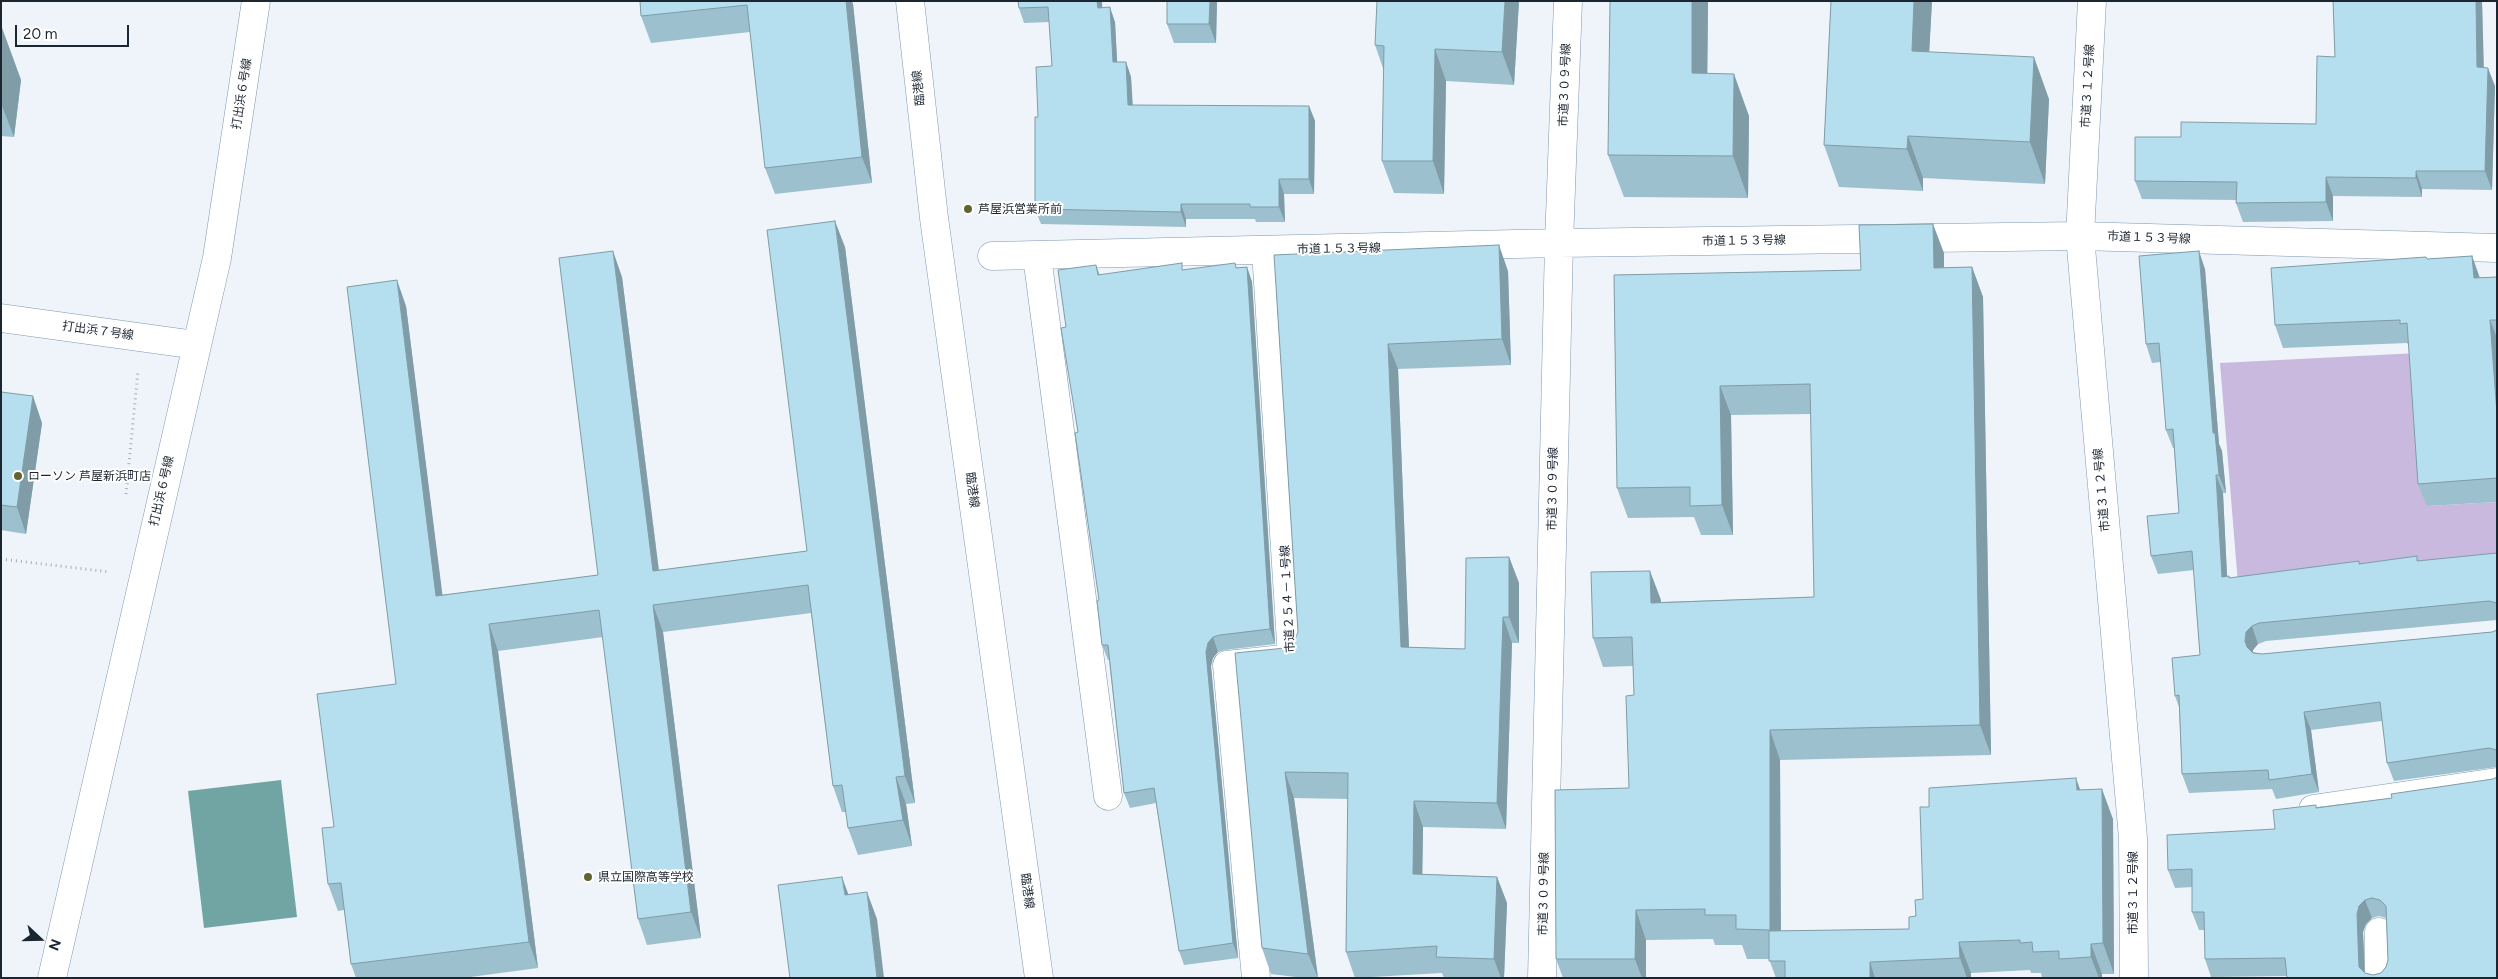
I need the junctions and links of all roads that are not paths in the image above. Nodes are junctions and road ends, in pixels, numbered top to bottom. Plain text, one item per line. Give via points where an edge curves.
1 (256, 1) edge
2 (910, 1) edge
3 (1568, 1) edge
4 (2092, 1) edge
5 (2080, 236) junction
6 (1559, 243) junction
7 (2497, 248) edge
8 (1266, 250) junction
9 (992, 256) dead end
10 (1037, 256) junction
11 (1, 318) edge
12 (196, 344) junction
13 (2497, 782) edge
14 (1108, 796) dead end
15 (2291, 812) edge
16 (2379, 932) dead end
17 (52, 978) edge
18 (1039, 978) edge
19 (1256, 978) edge
20 (1542, 978) edge
21 (2134, 978) edge
22 (2379, 978) edge

1 - 12 street, 打出浜６号線 via 217,258
2 - 18 street, 臨港線 via 934,218
3 - 6 street, 市道３０９号線
4 - 5 street, 市道３１２号線
5 - 6 street, 市道１５３号線
5 - 7 street, 市道１５３号線
5 - 21 street, 市道３１２号線 via 2133,838
6 - 8 street, 市道１５３号線
6 - 20 street, 市道３０９号線
8 - 10 street, 市道１５３号線
8 - 19 street, 市道２５４－１号線 via 1292,658 1227,665
9 - 10 street, 市道１５３号線
10 - 14 street
11 - 12 street, 打出浜７号線
12 - 17 street, 打出浜６号線
13 - 15 street
16 - 22 street

